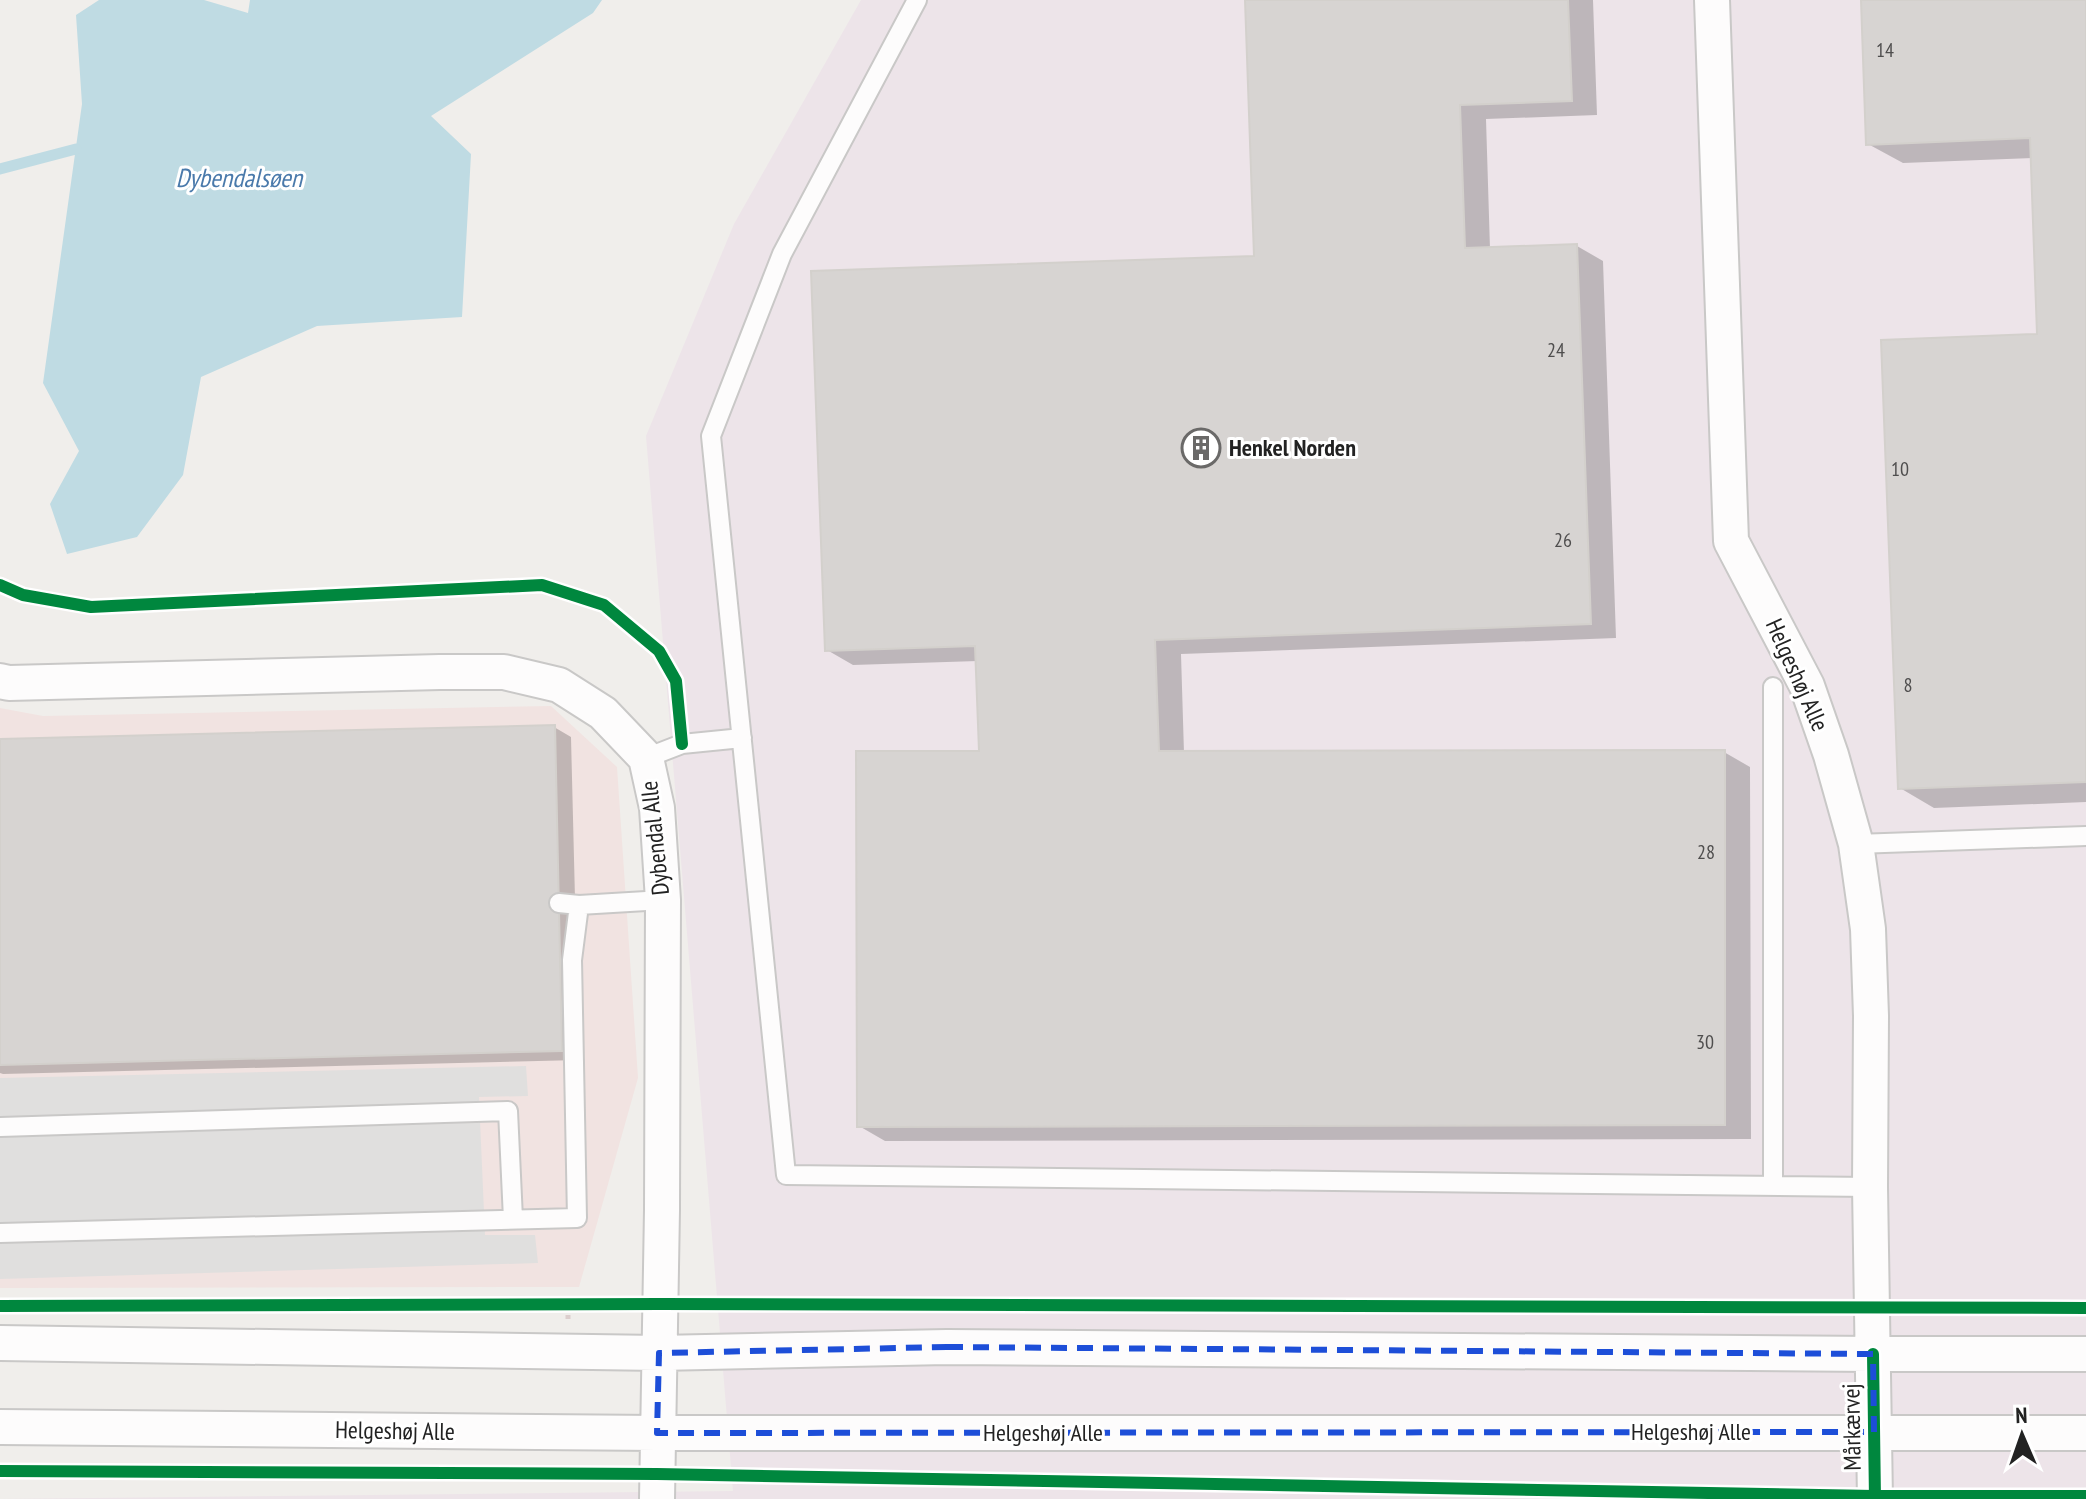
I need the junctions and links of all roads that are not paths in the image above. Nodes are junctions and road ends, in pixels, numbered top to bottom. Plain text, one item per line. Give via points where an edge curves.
1 (917, 0) edge
2 (1712, 0) edge
3 (0, 681) edge
4 (1773, 687) dead end
5 (742, 738) junction
6 (646, 758) junction
7 (2086, 836) edge
8 (1856, 844) junction
9 (663, 900) junction
10 (559, 903) dead end
11 (579, 905) junction
12 (0, 1127) edge
13 (1773, 1186) junction
14 (1870, 1187) junction
15 (513, 1219) junction
16 (0, 1233) edge
17 (0, 1343) edge
18 (659, 1353) junction
19 (1873, 1354) junction
20 (2086, 1354) edge
21 (0, 1427) edge
22 (1874, 1432) junction
23 (657, 1433) junction
24 (2086, 1433) edge
25 (657, 1499) edge
26 (1875, 1499) edge

1 - 5 lane via 782,254 711,436
2 - 8 street, Helgeshøj Alle via 1731,541 1807,686
3 - 6 street, Dybendal Alle via 504,672 559,685 603,713
4 - 13 lane
5 - 6 lane via 682,744
5 - 13 lane via 786,1175
6 - 9 street, Dybendal Alle via 657,808
7 - 8 lane
8 - 14 street, Helgeshøj Alle via 1868,929
9 - 11 lane
9 - 18 street, Dybendal Alle
10 - 11 lane
11 - 15 lane via 572,960 577,1218
12 - 15 lane via 508,1111
13 - 14 lane
14 - 19 street, Helgeshøj Alle
15 - 16 lane
17 - 18 street
18 - 19 street via 947,1347
18 - 23 street
19 - 20 street
19 - 22 street, Mårkærvej
21 - 23 street, Helgeshøj Alle
22 - 23 street, Helgeshøj Alle
22 - 24 street, Helgeshøj Alle
22 - 26 street, Mårkærvej
23 - 25 street

